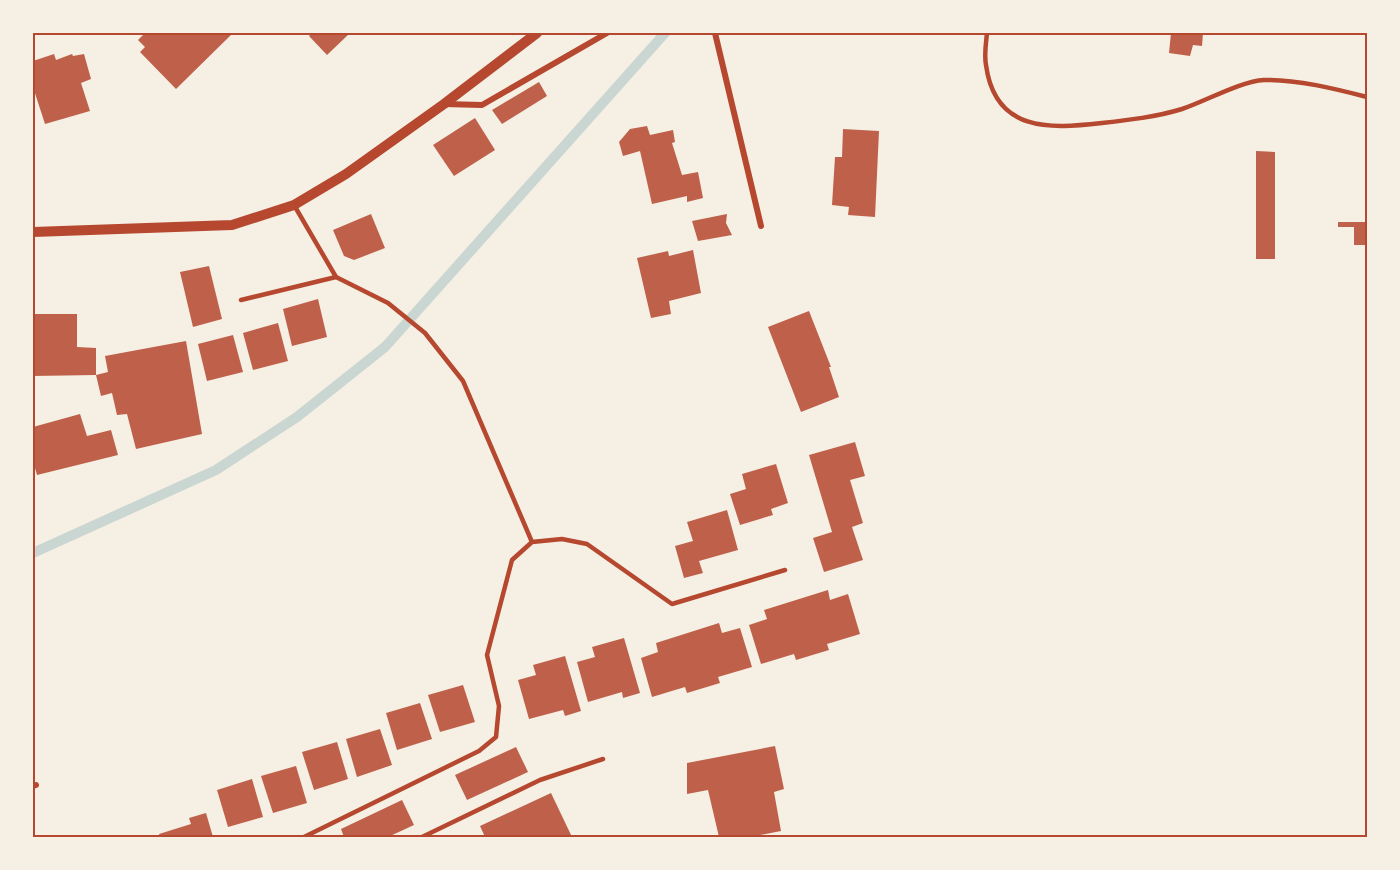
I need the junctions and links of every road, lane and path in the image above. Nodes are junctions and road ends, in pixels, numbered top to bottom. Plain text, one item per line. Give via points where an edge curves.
1 (537, 33) edge
2 (607, 33) edge
3 (715, 33) edge
4 (987, 33) edge
5 (1367, 97) edge
6 (444, 105) junction
7 (294, 205) junction
8 (761, 226) dead end
9 (33, 232) edge
10 (336, 277) junction
11 (242, 300) dead end
12 (532, 542) junction
13 (785, 570) dead end
14 (603, 759) dead end
15 (304, 837) edge
16 (422, 837) edge

1 - 6 street
2 - 6 street via 482,105
3 - 8 street
4 - 5 lane via 985,62 990,84 1000,103 1014,117 1033,124 1077,126 1151,117 1262,80
6 - 7 street via 346,174
7 - 9 street via 232,225
7 - 10 lane
10 - 11 lane
10 - 12 lane via 388,303 425,333 462,381
12 - 13 lane via 562,539 587,544 672,604
12 - 15 lane via 512,560 487,655 498,706 496,737 479,751
14 - 16 lane via 540,780

